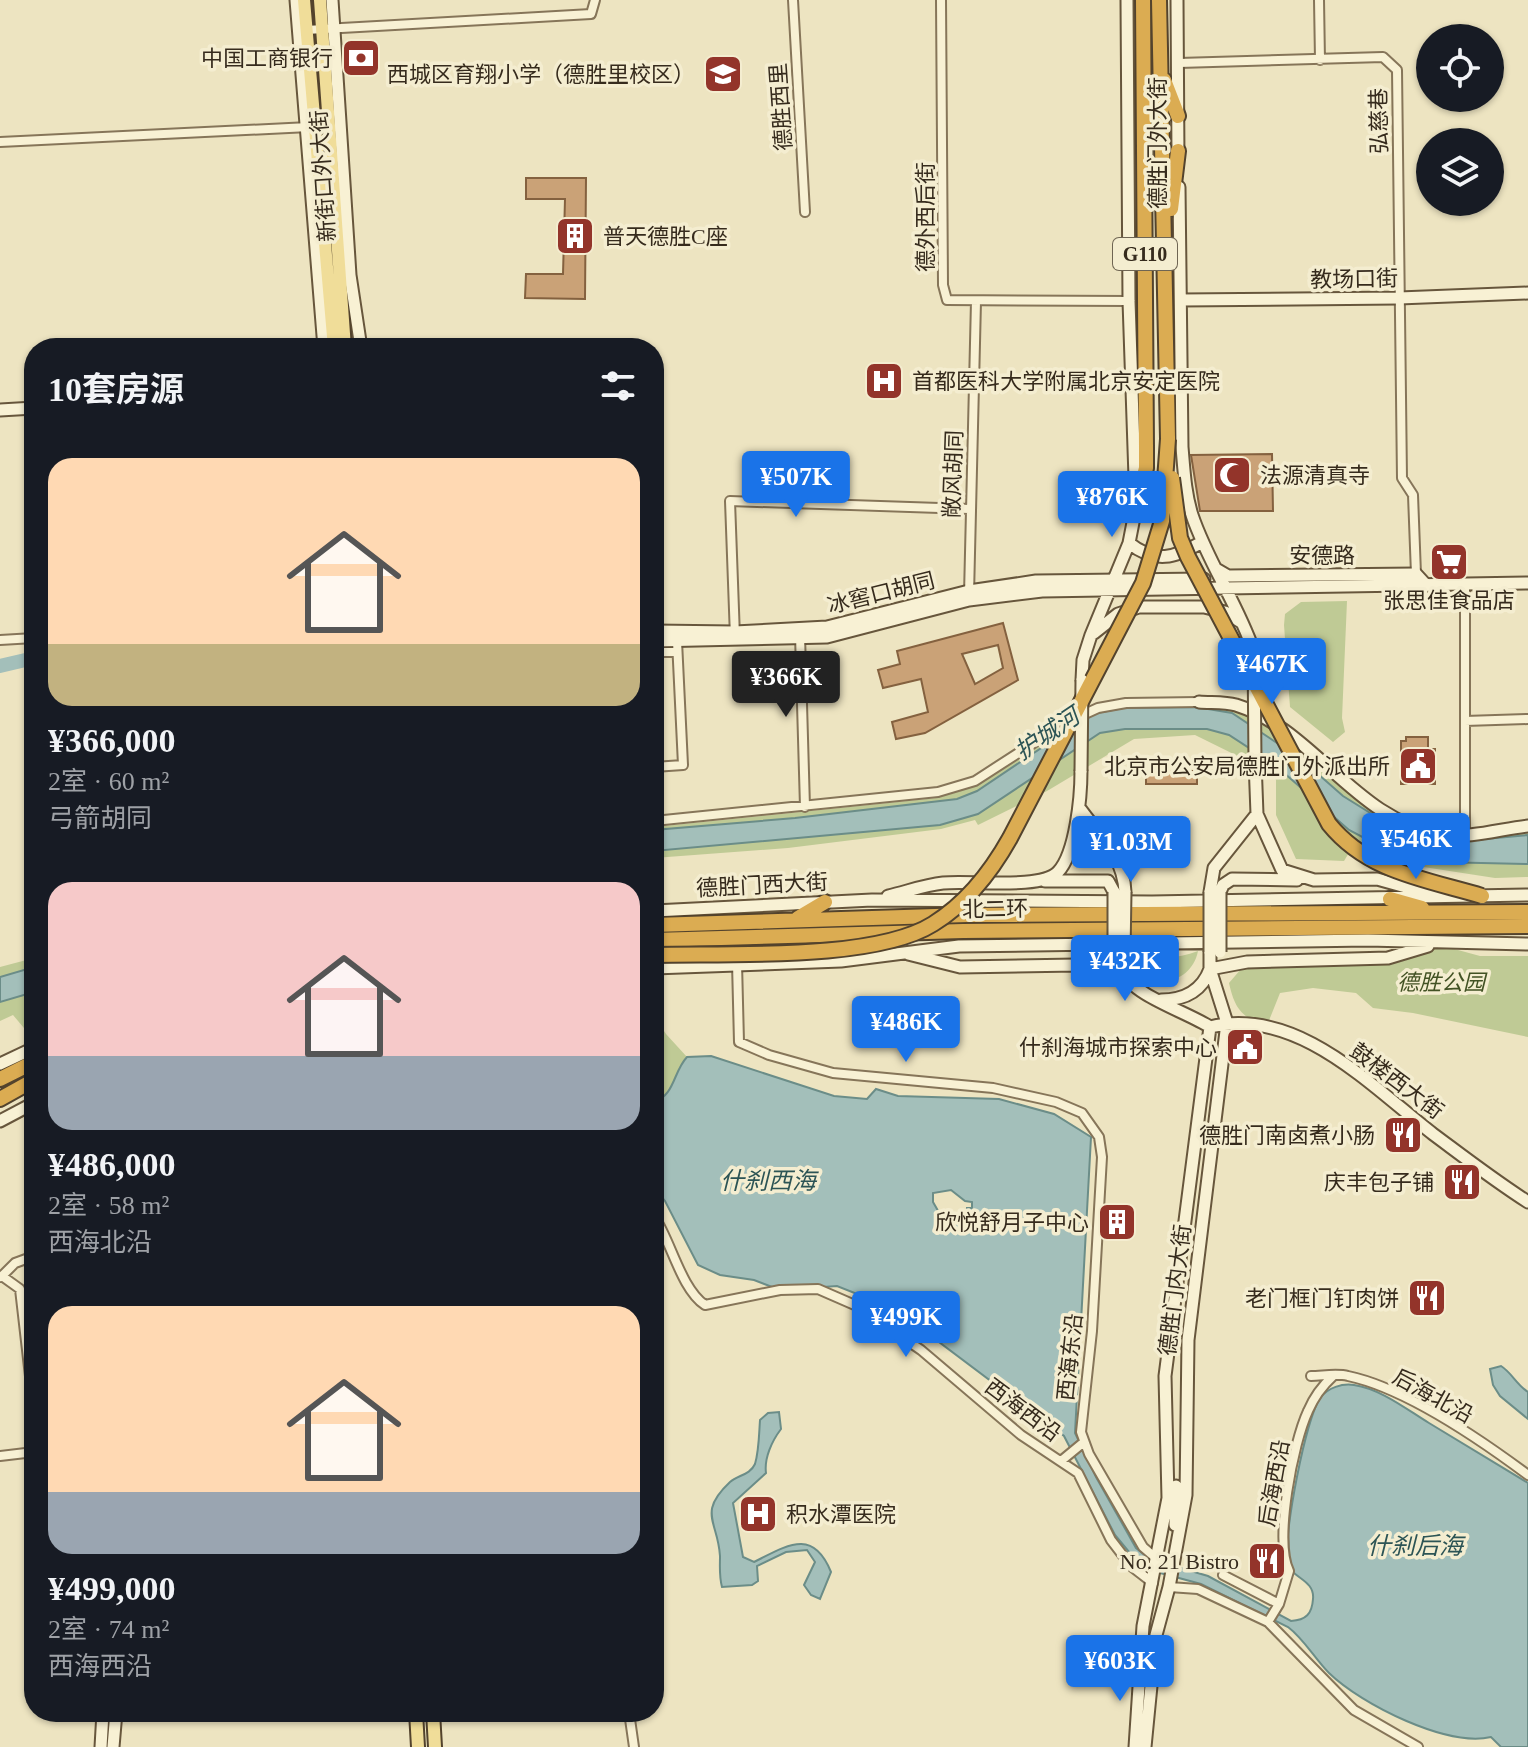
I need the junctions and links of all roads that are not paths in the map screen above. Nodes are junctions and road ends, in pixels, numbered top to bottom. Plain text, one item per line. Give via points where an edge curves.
1 (296, 0) edge
2 (304, 0) edge
3 (320, 0) edge
4 (332, 0) edge
5 (595, 0) edge
6 (793, 0) edge
7 (941, 0) edge
8 (1127, 0) edge
9 (1143, 0) edge
10 (1159, 0) edge
11 (1177, 0) edge
12 (1319, 0) edge
13 (328, 28) junction
14 (306, 30) junction
15 (1320, 60) junction
16 (1179, 63) junction
17 (1160, 68) junction
18 (1178, 116) junction
19 (309, 127) junction
20 (340, 128) junction
21 (0, 142) edge
22 (330, 144) junction
23 (1178, 151) junction
24 (805, 212) dead end
25 (1165, 257) junction
26 (1528, 293) edge
27 (1399, 298) junction
28 (1181, 300) junction
29 (976, 301) junction
30 (1129, 301) junction
31 (323, 338) edge
32 (333, 338) edge
33 (344, 338) edge
34 (359, 338) edge
35 (24, 409) edge
36 (0, 410) edge
37 (1168, 439) junction
38 (1136, 507) junction
39 (969, 509) junction
40 (1202, 542) junction
41 (1129, 543) junction
42 (1215, 569) junction
43 (1416, 574) junction
44 (1528, 583) edge
45 (1114, 584) junction
46 (1465, 585) junction
47 (1427, 586) junction
48 (1226, 589) junction
49 (969, 596) junction
50 (1245, 625) junction
51 (664, 632) edge
52 (800, 635) junction
53 (1091, 635) junction
54 (735, 637) junction
55 (24, 639) edge
56 (0, 640) edge
57 (664, 643) edge
58 (677, 646) junction
59 (664, 649) edge
60 (1199, 702) joint
61 (1528, 719) edge
62 (1465, 721) junction
63 (664, 766) edge
64 (805, 807) junction
65 (1081, 810) junction
66 (1257, 814) junction
67 (664, 820) edge
68 (1528, 826) edge
69 (1465, 834) junction
70 (1314, 880) junction
71 (1032, 881) junction
72 (1119, 892) junction
73 (1215, 892) junction
74 (1528, 895) edge
75 (1482, 896) junction
76 (1443, 897) junction
77 (1390, 899) junction
78 (872, 900) junction
79 (825, 902) junction
80 (664, 910) edge
81 (1528, 912) edge
82 (1442, 913) junction
83 (797, 920) junction
84 (664, 925) edge
85 (1528, 929) edge
86 (775, 935) junction
87 (664, 940) edge
88 (1436, 944) junction
89 (1528, 944) edge
90 (807, 947) junction
91 (900, 952) junction
92 (1215, 952) junction
93 (664, 953) edge
94 (664, 953) edge
95 (1119, 954) junction
96 (865, 959) junction
97 (1247, 962) junction
98 (737, 963) junction
99 (1076, 965) junction
100 (664, 967) edge
101 (1210, 969) junction
102 (1125, 972) junction
103 (1157, 1000) junction
104 (1227, 1023) junction
105 (1210, 1027) junction
106 (24, 1053) edge
107 (0, 1064) edge
108 (24, 1067) edge
109 (0, 1079) edge
110 (24, 1086) edge
111 (0, 1099) edge
112 (24, 1108) edge
113 (0, 1121) edge
114 (1528, 1202) edge
115 (664, 1231) edge
116 (24, 1260) edge
117 (1, 1277) edge
118 (24, 1324) edge
119 (1311, 1376) dead end
120 (1333, 1376) junction
121 (1083, 1443) junction
122 (24, 1453) edge
123 (0, 1456) edge
124 (1064, 1459) junction
125 (1528, 1475) edge
126 (1167, 1561) junction
127 (1223, 1575) dead end
128 (1162, 1585) junction
129 (1279, 1604) junction
130 (1268, 1622) junction
131 (102, 1722) edge
132 (115, 1722) edge
133 (417, 1722) edge
134 (434, 1722) edge
135 (630, 1722) edge
136 (101, 1747) edge
137 (113, 1747) edge
138 (418, 1747) edge
139 (435, 1747) edge
140 (634, 1747) edge
141 (1135, 1747) edge
142 (1145, 1747) edge
143 (1418, 1747) edge

1 - 19 street, 新街口外大街
2 - 14 main road, 新街口外大街
3 - 13 main road, 新街口外大街
4 - 13 street, 新街口外大街
5 - 13 street via 591,14
6 - 24 street, 德胜西里
7 - 29 street, 德外西后街 via 944,293 947,300
8 - 30 street, 德胜门外大街
9 - 38 highway, 德胜门外大街 / G110 via 1146,468
10 - 17 highway, 德胜门外大街 / G110
11 - 16 street, 德胜门外大街
12 - 15 street
13 - 14 street
13 - 20 street, 新街口外大街
13 - 22 main road, 新街口外大街
14 - 19 main road, 新街口外大街
15 - 16 street, 弘慈巷
15 - 27 street, 弘慈巷 via 1383,57 1397,70
16 - 18 street, 德胜门外大街
17 - 18 highway
17 - 25 highway, 德胜门外大街 / G110
18 - 23 street, 德胜门外大街
19 - 21 street
19 - 31 street, 新街口外大街
19 - 32 main road, 新街口外大街
20 - 22 main road
20 - 34 street, 新街口外大街
22 - 33 main road, 新街口外大街
23 - 25 highway
23 - 28 street, 德胜门外大街
25 - 37 highway, 德胜门外大街 / G110
26 - 27 street, 教场口街
27 - 28 street, 教场口街
27 - 43 street, 弘慈巷 via 1402,478 1413,495
28 - 40 street, 德胜门外大街 via 1185,476
29 - 30 street, 德外西后街
29 - 39 street, 敞风胡同
30 - 38 street, 德胜门外大街
35 - 36 street
37 - 75 highway, bridge via 1177,518 1188,557 1329,824 1356,852 1377,864
37 - 93 highway, bridge via 1162,521 1143,583 1010,838 970,894 930,926 873,946
38 - 41 street, 德胜门外大街
39 - 49 street, 敞风胡同
39 - 54 street via 730,501
40 - 41 street via 1172,558 1149,556
40 - 42 street, 德胜门外大街
41 - 45 street, 德胜门外大街
42 - 43 street, 安德路 via 1228,576
42 - 48 street, 德胜门外大街
43 - 47 street
44 - 46 street, 安德路
45 - 48 street, 冰窖口胡同
45 - 49 street, 冰窖口胡同
45 - 53 street, 德胜门外大街
46 - 47 street, 安德路
46 - 62 street
47 - 48 street, 安德路
48 - 50 street, 德胜门外大街
49 - 52 street, 冰窖口胡同 via 864,629
50 - 53 street via 1204,607 1139,607 1118,614
50 - 66 street, 德胜门外大街, bridge via 1254,652
51 - 54 street, 冰窖口胡同
52 - 54 street, 冰窖口胡同
52 - 64 street
53 - 65 street, 德胜门外大街, bridge via 1083,660
54 - 58 street, 冰窖口胡同
55 - 56 street
57 - 58 street, 冰窖口胡同
58 - 59 street
58 - 63 street via 683,765
60 - 64 street via 1098,708 1063,724 970,784
60 - 69 street via 1235,705 1279,726 1385,813 1443,835
61 - 62 street
62 - 69 street
64 - 67 street
65 - 71 street, 德胜门外大街 via 1060,871
65 - 72 street via 1117,857 1122,869
66 - 70 street via 1282,870
66 - 73 street via 1214,868
68 - 69 street
70 - 73 street via 1232,879
70 - 76 street via 1377,879
71 - 72 street via 1108,881
71 - 78 street via 942,883
72 - 95 street, bridge
73 - 92 street, bridge
74 - 75 street
75 - 76 street
76 - 77 street
77 - 78 street
77 - 82 highway
78 - 79 street, 德胜门西大街
79 - 80 street, 德胜门西大街
79 - 83 highway
81 - 82 highway, 北二环
82 - 83 highway, 北二环
83 - 84 highway, 北二环
85 - 86 highway, 北二环
86 - 87 highway, 北二环
86 - 90 highway
88 - 89 street
88 - 91 street via 1368,940 959,946
88 - 97 street via 1388,958
90 - 94 street
90 - 96 street
91 - 96 street
91 - 99 street via 960,967
92 - 97 street
92 - 101 street
95 - 99 street via 1109,963
95 - 102 street
96 - 98 street
97 - 101 street
98 - 100 street
98 - 121 street, 西海东沿 via 739,1042 833,1073 993,1088 1082,1113 1099,1137 1102,1157
99 - 102 street
101 - 103 street via 1204,984 1193,992
101 - 104 street
102 - 103 street via 1134,987
103 - 105 street
104 - 105 street
104 - 114 street, 鼓楼西大街 via 1266,1028 1317,1046
104 - 126 street, 德胜门内大街 via 1188,1340 1186,1495
105 - 126 street, 德胜门内大街 via 1165,1376 1168,1445 1176,1476 1175,1530
106 - 107 street
108 - 109 highway
110 - 111 highway
112 - 113 street
115 - 124 street, 西海西沿 via 694,1298 705,1305 780,1290 818,1289 857,1306 921,1350 1021,1435
116 - 117 street
117 - 118 street via 20,1289
119 - 120 street, 后海北沿
120 - 125 street, 后海北沿 via 1347,1375 1403,1396
120 - 129 street, 后海西沿 via 1319,1389 1299,1440 1281,1533 1289,1571
121 - 124 street
121 - 126 street, 西海东沿 via 1143,1547
122 - 123 street
124 - 128 street, 西海西沿 via 1078,1473 1111,1540 1131,1566
126 - 128 street
127 - 129 street
128 - 130 street via 1198,1589
128 - 141 street via 1140,1661
128 - 142 street
129 - 130 street
130 - 143 street via 1354,1710
131 - 136 street
132 - 137 street
133 - 138 main road
134 - 139 main road
135 - 140 street

